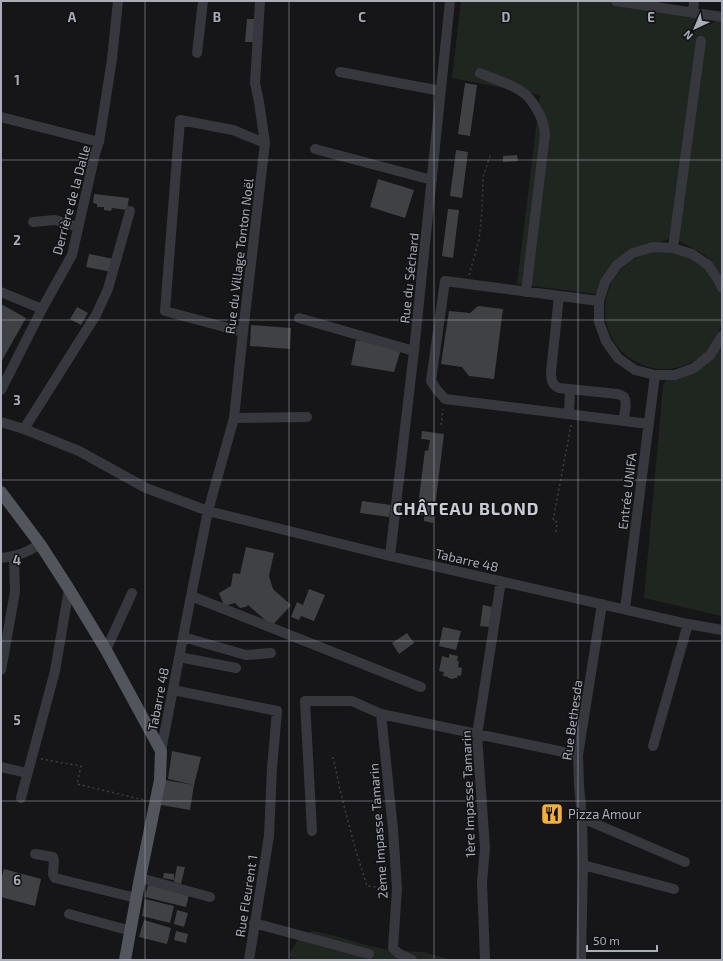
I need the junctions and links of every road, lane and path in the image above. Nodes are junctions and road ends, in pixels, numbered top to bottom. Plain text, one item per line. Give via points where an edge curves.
1 (118, 1) edge
2 (203, 1) edge
3 (260, 1) edge
4 (450, 1) edge
5 (616, 1) edge
6 (694, 1) edge
7 (693, 13) junction
8 (722, 17) edge
9 (702, 41) dead end
10 (197, 53) dead end
11 (340, 72) dead end
12 (480, 73) dead end
13 (441, 91) junction
14 (1, 117) edge
15 (99, 142) junction
16 (265, 143) junction
17 (315, 149) dead end
18 (491, 153) dead end
19 (432, 180) junction
20 (130, 211) dead end
21 (33, 222) dead end
22 (78, 227) junction
23 (673, 248) junction
24 (467, 284) junction
25 (722, 288) edge
26 (1, 292) edge
27 (526, 292) junction
28 (559, 296) junction
29 (599, 301) junction
30 (42, 309) junction
31 (299, 318) dead end
32 (243, 332) junction
33 (722, 336) edge
34 (414, 351) junction
35 (655, 375) junction
36 (1, 390) edge
37 (570, 390) junction
38 (445, 399) junction
39 (571, 415) junction
40 (307, 417) dead end
41 (234, 418) junction
42 (623, 421) junction
43 (1, 422) edge
44 (648, 424) junction
45 (441, 425) dead end
46 (24, 429) junction
47 (1, 492) edge
48 (208, 511) junction
49 (556, 532) dead end
50 (40, 544) junction
51 (390, 556) junction
52 (14, 557) junction
53 (1, 558) edge
54 (501, 581) junction
55 (69, 588) junction
56 (132, 593) dead end
57 (191, 596) junction
58 (602, 604) junction
59 (625, 610) junction
60 (688, 624) junction
61 (722, 630) edge
62 (183, 637) junction
63 (106, 650) junction
64 (271, 652) dead end
65 (179, 657) junction
66 (236, 668) dead end
67 (1, 670) edge
68 (421, 686) dead end
69 (173, 690) junction
70 (381, 714) junction
71 (477, 735) junction
72 (653, 746) dead end
73 (161, 750) junction
74 (578, 755) junction
75 (333, 757) dead end
76 (32, 758) junction
77 (1, 768) edge
78 (27, 773) junction
79 (21, 798) dead end
80 (155, 803) junction
81 (582, 818) junction
82 (312, 831) dead end
83 (35, 854) dead end
84 (685, 862) dead end
85 (583, 865) junction
86 (140, 878) junction
87 (397, 889) junction
88 (674, 889) dead end
89 (210, 897) dead end
90 (136, 898) junction
91 (69, 914) dead end
92 (254, 923) junction
93 (131, 931) junction
94 (369, 954) dead end
95 (125, 960) edge
96 (248, 960) edge
97 (412, 960) edge
98 (485, 960) edge
99 (581, 960) edge

1 - 15 street, Derrière de la Dalle
2 - 10 street
3 - 16 street, Rue du Village Tonton Noël via 255,83
4 - 13 street, Rue du Séchard
5 - 7 street
6 - 7 street
7 - 8 street
9 - 23 street
11 - 13 street
12 - 27 street via 524,93 542,117 544,125
13 - 19 street, Rue du Séchard
14 - 15 street
15 - 22 street, Derrière de la Dalle
16 - 32 street, Rue du Village Tonton Noël
16 - 32 street via 233,130 180,120 165,311
17 - 19 street
18 - 24 path via 483,177 479,240
19 - 34 street, Rue du Séchard
20 - 46 street via 108,289 96,315
21 - 22 street via 55,220
22 - 30 street, Derrière de la Dalle via 72,255
23 - 25 street via 692,254 708,265
23 - 29 street via 653,247 633,253 617,265 605,282
24 - 27 street
24 - 38 street via 445,281 431,381
26 - 30 street
27 - 28 street
28 - 29 street
28 - 37 street via 551,378 552,383 559,388
29 - 35 street via 599,322 606,341 618,358 635,370
30 - 36 street, Derrière de la Dalle
31 - 34 street
32 - 41 street, Rue du Village Tonton Noël
33 - 35 street via 710,355 694,368 675,375
34 - 51 street, Rue du Séchard
35 - 44 street, Entrée UNIFA
37 - 39 street
37 - 42 street via 622,396 626,402
38 - 39 street
38 - 45 path
39 - 42 street
39 - 49 path via 553,521 557,522
40 - 41 street
41 - 48 street, Rue du Village Tonton Noël
42 - 44 street
43 - 46 street, Tabarre 48
44 - 59 street, Entrée UNIFA
46 - 48 street, Tabarre 48 via 79,450 146,488
47 - 50 main road
48 - 51 street, Tabarre 48
48 - 57 street, Tabarre 48
50 - 52 street
50 - 55 main road
51 - 54 street, Tabarre 48
52 - 53 street
52 - 67 street via 15,592
54 - 58 street, Tabarre 48
54 - 71 street, 1ère Impasse Tamarin
55 - 63 main road
55 - 76 street via 55,671
56 - 63 street
57 - 62 street, Tabarre 48
57 - 68 street
58 - 59 street, Tabarre 48
58 - 74 street, Rue Bethesda
59 - 60 street, Tabarre 48
60 - 61 street, Tabarre 48
60 - 72 street
62 - 64 street via 246,655
62 - 65 street, Tabarre 48
63 - 73 main road
65 - 66 street
65 - 69 street, Tabarre 48
69 - 73 street, Tabarre 48
69 - 92 street, Rue Fleurent 1 via 277,711 269,836
70 - 71 street
70 - 82 street via 352,701 305,701
70 - 87 street, 2ème Impasse Tamarin
71 - 74 street
71 - 98 street, 1ère Impasse Tamarin via 485,848 482,882
73 - 80 main road via 160,780
74 - 81 street, Rue Bethesda
75 - 87 path via 367,886
76 - 78 street
76 - 80 path via 81,766 77,784
77 - 78 street
78 - 79 street
80 - 86 main road
81 - 84 street
81 - 85 street, Rue Bethesda
83 - 90 street via 53,857 55,878
85 - 88 street
85 - 99 street, Rue Bethesda
86 - 89 street
86 - 90 main road
87 - 97 street, 2ème Impasse Tamarin via 393,948
90 - 93 main road
91 - 93 street
92 - 94 street
92 - 96 street, Rue Fleurent 1
93 - 95 main road

